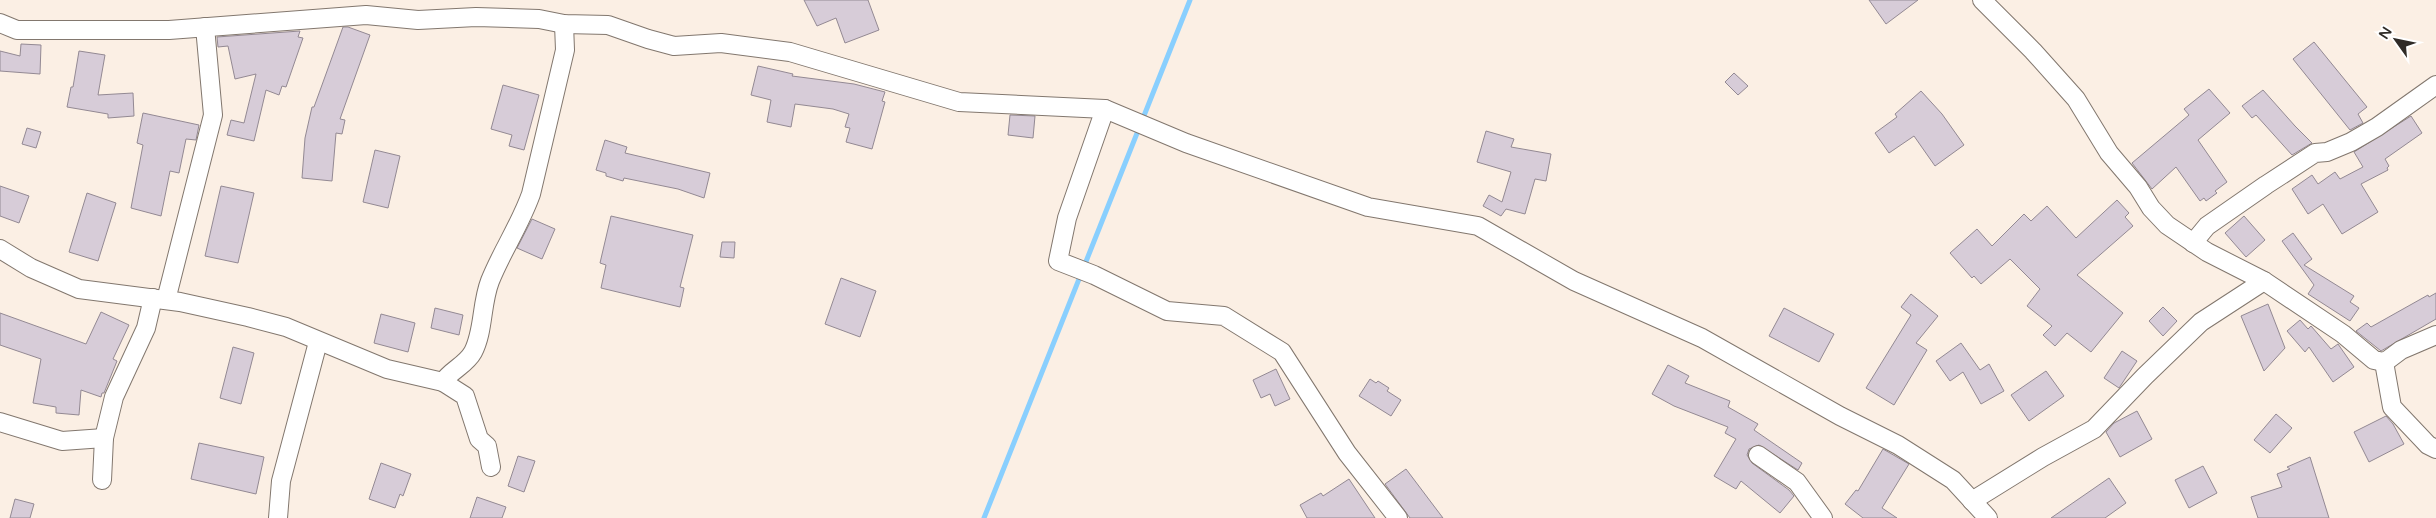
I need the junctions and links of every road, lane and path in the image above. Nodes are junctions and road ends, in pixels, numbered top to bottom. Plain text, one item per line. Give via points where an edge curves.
1 (1982, 0) edge
2 (0, 23) edge
3 (564, 24) junction
4 (205, 27) junction
5 (2436, 85) edge
6 (1105, 108) junction
7 (2193, 243) junction
8 (0, 249) edge
9 (2264, 280) junction
10 (159, 299) junction
11 (2436, 335) edge
12 (318, 342) junction
13 (2384, 362) junction
14 (443, 382) junction
15 (0, 422) edge
16 (104, 438) junction
17 (2436, 449) edge
18 (1758, 455) dead end
19 (491, 467) dead end
20 (102, 480) dead end
21 (1972, 501) junction
22 (278, 518) edge
23 (1398, 518) edge
24 (1823, 518) edge
25 (1988, 518) edge

1 - 7 street via 2076,99 2109,153 2151,208 2167,225
2 - 4 street via 17,30
3 - 4 street via 540,19 476,17 418,20 366,15
3 - 6 street via 608,25 674,46 721,44 790,52 959,102
3 - 14 street via 565,50 531,194 489,283 472,354
4 - 10 street via 213,115
5 - 7 street via 2352,142 2315,153 2207,226
6 - 21 street via 1186,143 1368,207 1478,226 1574,281 1702,338 1898,445 1953,480
6 - 23 street via 1067,218 1058,260 1167,311 1224,316 1282,352 1347,452
7 - 9 street
8 - 10 street via 78,290
9 - 13 street via 2343,334 2374,360
9 - 21 street via 2201,322 2094,429
10 - 12 street via 248,317
10 - 16 street via 114,397
11 - 13 street via 2401,350
12 - 14 street via 387,369
12 - 22 street via 281,480
13 - 17 street via 2392,407 2428,445
14 - 19 street via 465,396 479,439 487,446
15 - 16 street via 62,441
16 - 20 street
18 - 24 street via 1797,482
21 - 25 street

